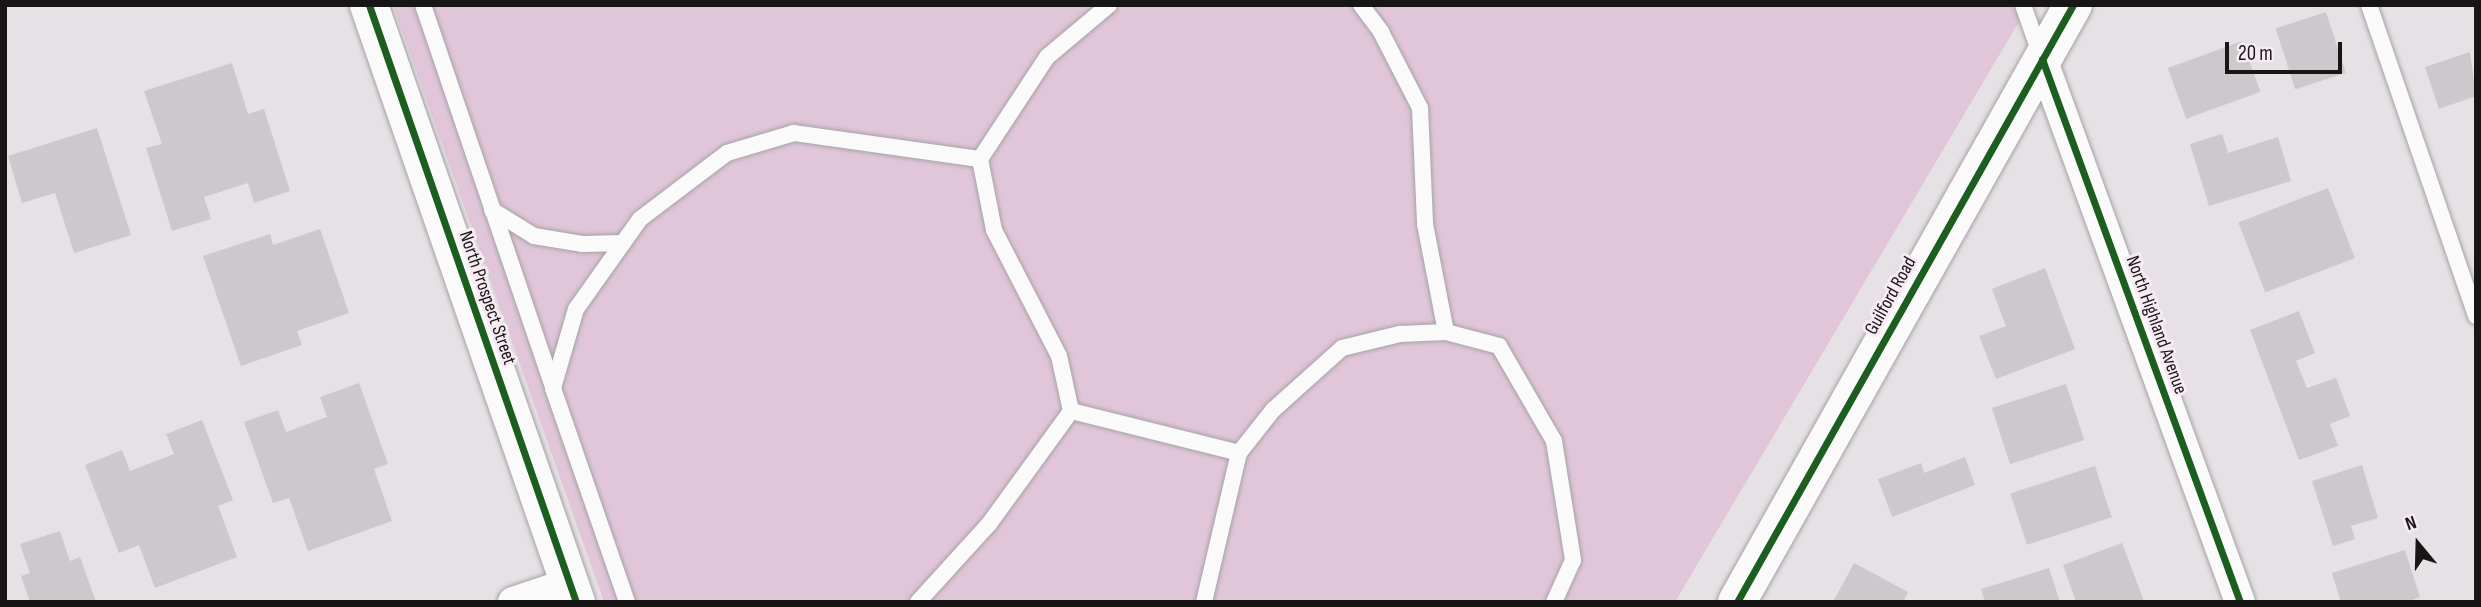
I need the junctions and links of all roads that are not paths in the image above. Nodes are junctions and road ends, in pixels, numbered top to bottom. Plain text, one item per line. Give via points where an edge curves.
1 (369, 5) edge
2 (422, 5) edge
3 (1110, 5) edge
4 (1361, 5) edge
5 (2023, 5) edge
6 (2073, 5) edge
7 (2369, 5) edge
8 (2042, 59) junction
9 (981, 159) junction
10 (492, 210) junction
11 (623, 243) junction
12 (2476, 316) edge
13 (1446, 332) junction
14 (553, 388) junction
15 (1071, 411) junction
16 (1238, 453) junction
17 (572, 592) edge
18 (513, 602) edge
19 (627, 602) edge
20 (918, 602) edge
21 (1204, 602) edge
22 (1554, 602) edge
23 (1738, 602) edge
24 (2240, 602) edge

1 - 17 street, North Prospect Street
2 - 10 lane
3 - 9 lane via 1047,57
4 - 13 lane via 1381,32 1420,108 1425,224
5 - 8 lane
6 - 8 street, Guilford Road
7 - 12 lane
8 - 23 street, Guilford Road
8 - 24 street, North Highland Avenue
9 - 11 lane via 794,133 727,153 640,219
9 - 15 lane via 994,230 1059,355
10 - 11 lane via 534,236 583,244
10 - 14 lane
11 - 14 lane via 576,309
13 - 16 lane via 1399,334 1342,348 1273,410
13 - 22 lane via 1499,346 1554,441 1573,560
14 - 19 lane
15 - 16 lane
15 - 20 lane via 989,524
16 - 21 lane
17 - 18 street

